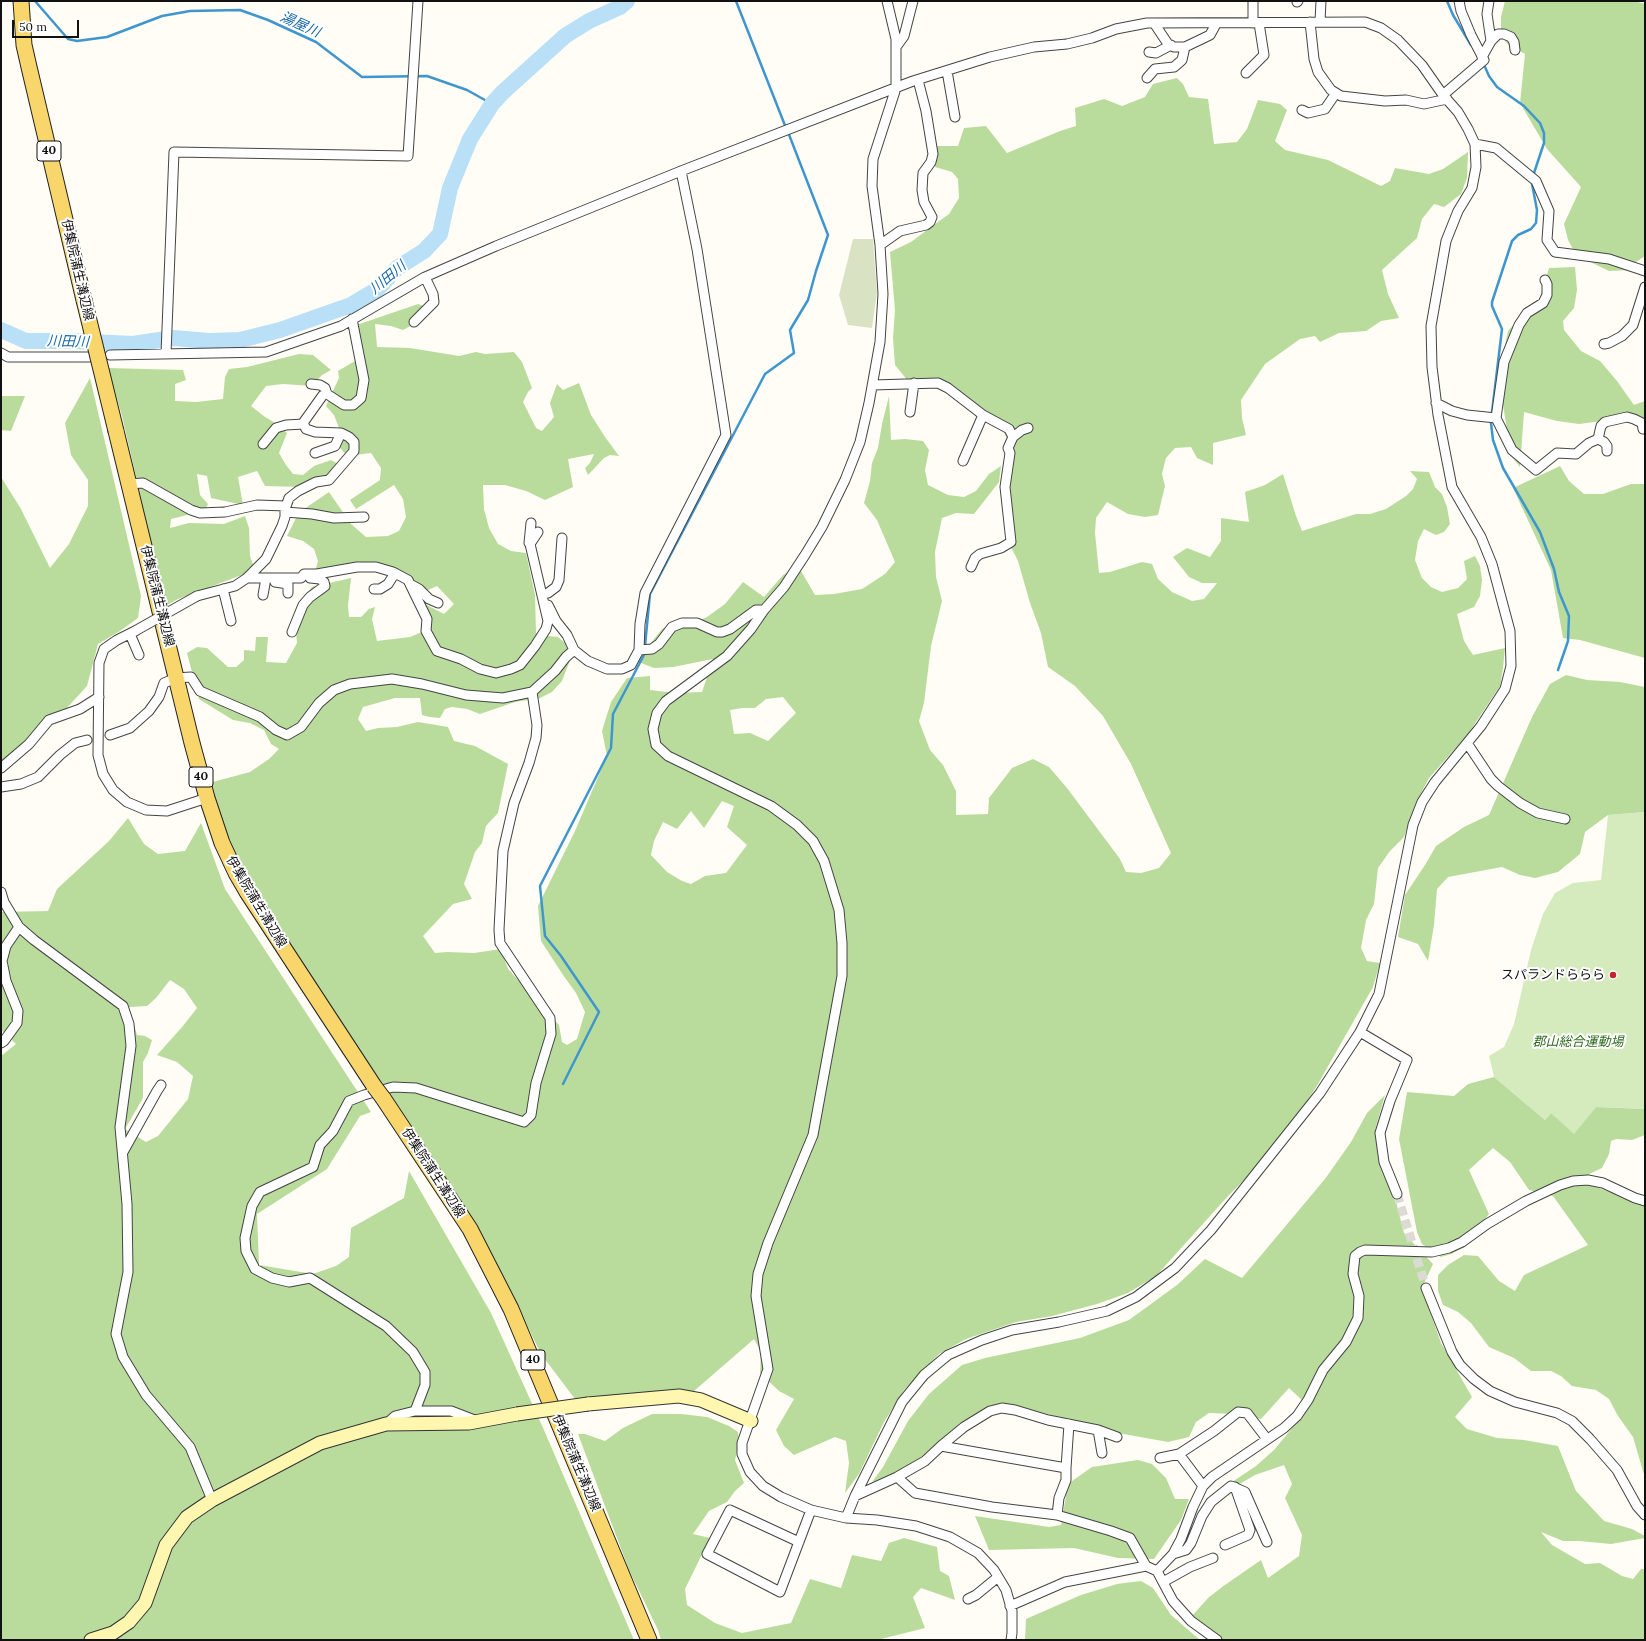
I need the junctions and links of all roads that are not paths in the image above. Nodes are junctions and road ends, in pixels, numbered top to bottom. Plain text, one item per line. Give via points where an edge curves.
1 (21, 1) edge
2 (418, 1) edge
3 (888, 1) edge
4 (913, 1) edge
5 (1253, 1) edge
6 (1321, 1) edge
7 (1459, 1) edge
8 (1489, 1) edge
9 (1310, 22) junction
10 (1320, 22) junction
11 (1154, 23) junction
12 (1256, 23) junction
13 (1216, 24) junction
14 (1491, 41) junction
15 (1171, 45) junction
16 (896, 47) junction
17 (1185, 47) junction
18 (1515, 50) dead end
19 (1149, 52) dead end
20 (1482, 57) junction
21 (947, 71) junction
22 (1246, 73) dead end
23 (1147, 78) dead end
24 (918, 80) junction
25 (896, 88) junction
26 (1336, 93) junction
27 (1445, 97) junction
28 (1302, 110) dead end
29 (955, 117) dead end
30 (1474, 144) junction
31 (681, 171) junction
32 (880, 245) junction
33 (1645, 271) edge
34 (425, 277) junction
35 (1545, 280) dead end
36 (1645, 287) edge
37 (352, 319) junction
38 (414, 322) dead end
39 (1604, 344) dead end
40 (1, 353) edge
41 (166, 354) junction
42 (110, 355) dead end
43 (90, 357) dead end
44 (914, 383) junction
45 (311, 384) dead end
46 (872, 385) junction
47 (327, 394) junction
48 (1436, 403) junction
49 (910, 412) dead end
50 (983, 415) junction
51 (1496, 418) junction
52 (304, 424) junction
53 (1028, 428) dead end
54 (1643, 429) dead end
55 (341, 433) junction
56 (1013, 437) junction
57 (1598, 439) junction
58 (263, 444) dead end
59 (1607, 451) dead end
60 (315, 453) dead end
61 (963, 461) dead end
62 (129, 484) junction
63 (286, 509) junction
64 (364, 517) dead end
65 (531, 523) dead end
66 (538, 532) dead end
67 (562, 538) dead end
68 (530, 544) junction
69 (313, 567) dead end
70 (971, 567) dead end
71 (396, 573) junction
72 (302, 576) junction
73 (247, 578) junction
74 (553, 578) dead end
75 (266, 580) junction
76 (410, 584) junction
77 (223, 589) junction
78 (374, 589) dead end
79 (288, 593) dead end
80 (548, 593) junction
81 (263, 595) dead end
82 (438, 603) dead end
83 (546, 604) junction
84 (764, 610) junction
85 (231, 621) dead end
86 (132, 632) junction
87 (292, 632) dead end
88 (574, 650) junction
89 (639, 650) junction
90 (139, 655) dead end
91 (176, 678) junction
92 (532, 692) junction
93 (99, 697) junction
94 (110, 735) dead end
95 (87, 740) dead end
96 (1467, 743) junction
97 (1, 768) edge
98 (1, 787) edge
99 (207, 798) junction
100 (1565, 819) dead end
101 (1, 892) edge
102 (19, 927) junction
103 (1360, 1032) junction
104 (1, 1043) edge
105 (161, 1085) dead end
106 (123, 1152) junction
107 (1397, 1194) tunnel mouth
108 (1645, 1201) edge
109 (1426, 1288) tunnel mouth
110 (415, 1410) junction
111 (477, 1421) junction
112 (751, 1421) junction
113 (386, 1424) junction
114 (1069, 1424) junction
115 (1098, 1430) junction
116 (1117, 1437) dead end
117 (1267, 1440) junction
118 (941, 1446) junction
119 (1102, 1453) dead end
120 (1179, 1454) junction
121 (1160, 1458) dead end
122 (1066, 1468) junction
123 (897, 1477) junction
124 (1203, 1486) junction
125 (1235, 1487) junction
126 (855, 1496) junction
127 (212, 1500) junction
128 (811, 1510) junction
129 (1645, 1514) edge
130 (1057, 1515) junction
131 (846, 1518) junction
132 (799, 1542) junction
133 (1267, 1542) dead end
134 (1225, 1545) dead end
135 (1173, 1554) junction
136 (1214, 1558) dead end
137 (1146, 1566) junction
138 (1157, 1571) junction
139 (998, 1578) junction
140 (1163, 1582) junction
141 (968, 1599) dead end
142 (1010, 1606) junction
143 (91, 1640) edge
144 (649, 1640) edge
145 (1011, 1640) edge
146 (1217, 1640) edge

1 - 62 main road, 伊集院蒲生溝辺線 / 40, bridge via 24,45
2 - 41 street via 408,156 174,152
3 - 16 street
4 - 16 street via 904,36
5 - 12 street
6 - 10 street
7 - 20 street
8 - 14 street via 1487,14
9 - 10 street
9 - 12 street
9 - 26 street via 1318,72
10 - 27 street via 1364,22 1381,28 1398,40 1422,65
11 - 13 street
11 - 15 street
11 - 21 street via 1116,29 1067,44 990,57
12 - 13 street
12 - 22 street via 1264,55
13 - 17 street via 1210,35
14 - 18 street via 1498,34 1504,34 1514,42
14 - 20 street
15 - 17 street
15 - 19 street via 1156,53
16 - 25 street
17 - 23 street via 1182,60 1174,67 1155,69
20 - 27 street via 1484,60
21 - 24 street
21 - 29 street
24 - 25 street
24 - 32 street via 933,154 923,174 922,190 924,202 932,217 926,225 900,231
25 - 31 street
25 - 32 street via 872,163 872,186
26 - 27 street via 1341,96 1384,101 1406,100 1424,104
26 - 28 street via 1325,109 1308,113
27 - 30 street via 1458,112
30 - 33 street via 1496,148 1536,181 1549,211 1547,240 1555,252 1609,259
30 - 48 street via 1476,167 1472,188 1458,211 1446,241 1431,326
31 - 34 street
31 - 89 street via 697,249 726,435 645,594
32 - 46 street via 882,318
34 - 37 street
34 - 38 street via 434,302
35 - 51 street via 1547,295 1543,303 1527,313 1519,325 1504,362
36 - 39 street via 1632,325 1622,336 1609,344
37 - 41 street via 341,326 266,352
37 - 47 street via 364,380 361,398 353,405 344,405
40 - 43 street via 8,358
41 - 42 street
44 - 46 street
44 - 49 street
44 - 50 street via 938,382
45 - 47 street via 325,388
46 - 84 street via 860,442 845,480 805,555 784,587
47 - 52 street via 323,395
48 - 51 street via 1467,415
48 - 96 street via 1452,487 1481,537 1492,564 1510,631 1511,666 1505,689
50 - 56 street via 1009,429
50 - 61 street
51 - 57 street via 1512,450 1536,470 1558,453 1576,454
52 - 55 street via 306,429 315,432
52 - 58 street via 276,428
53 - 56 street
54 - 57 street via 1642,423 1634,419 1615,419 1601,426
55 - 60 street via 335,446
55 - 63 street via 354,442 354,452 329,480 316,482 289,498
56 - 70 street via 1008,448 1010,453 1005,487 1011,542 980,554
57 - 59 street via 1604,442
62 - 63 street via 143,483 200,513 225,512 258,505
62 - 91 main road, 伊集院蒲生溝辺線 / 40
63 - 64 street via 334,518
63 - 73 street via 282,526 266,559
65 - 68 street
66 - 68 street
67 - 80 street via 558,580 556,587
68 - 83 street
69 - 72 street
71 - 72 street via 376,567 357,567
71 - 76 street
71 - 78 street via 388,584 380,589
72 - 75 street
72 - 87 street via 320,579 325,586 304,605
73 - 75 street
73 - 77 street via 235,586
74 - 80 street
75 - 79 street via 288,584
75 - 81 street
76 - 82 street
76 - 83 street via 427,619 426,631 437,651 496,673 520,665 539,640 548,621
77 - 85 street
77 - 86 street, bridge via 197,596
80 - 83 street
83 - 88 street
84 - 89 street via 756,610 722,632 716,632 697,623 682,623 672,627 652,649
84 - 112 street via 727,656 666,701 657,713 653,729 656,744 668,756 771,806 797,825 813,841 824,861 839,910 842,976 813,1135 768,1243 758,1274 756,1296 768,1370
86 - 90 street
86 - 93 street via 104,649 99,663
88 - 89 street via 588,661 607,669 622,669 631,665
88 - 92 street
91 - 92 street via 191,677 200,691 260,717 287,735 301,727 319,703 334,690 350,684 392,679 466,695 503,698
91 - 94 street via 164,683 148,711 130,728
91 - 99 main road, 伊集院蒲生溝辺線 / 40
92 - 110 street via 537,725 536,738 514,803 503,851 499,930 500,943 550,1018 551,1034 536,1083 531,1115 524,1122 416,1088 393,1088 349,1101 333,1131 320,1145 313,1167 260,1192 252,1206 245,1238 246,1251 256,1269 272,1278 289,1282 310,1278 386,1326 413,1352 425,1372 425,1385
93 - 97 street via 80,709 49,720 29,744
93 - 99 street via 98,754 102,774 113,790 127,802 146,810 168,811
95 - 98 street via 75,743 38,777 22,784
96 - 100 street via 1491,778 1515,799 1538,813
96 - 103 street via 1435,782 1422,802 1413,825 1380,994
99 - 144 main road, 伊集院蒲生溝辺線 / 40 via 224,848 240,880 470,1229 505,1296
101 - 102 street
102 - 104 street via 6,946 2,961 6,981 18,1011 17,1023
102 - 106 street via 123,1006 129,1024 131,1046 120,1127
103 - 107 street via 1407,1060 1380,1133 1384,1162
103 - 126 street via 1320,1093 1262,1167 1211,1230 1175,1268 1136,1297 1107,1311 1012,1330 948,1355 924,1375 902,1402
105 - 106 street
106 - 127 street via 128,1272 116,1334 123,1357 146,1395 190,1447
108 - 117 street via 1603,1183 1573,1181 1526,1201 1449,1248 1432,1252 1360,1252 1355,1256 1353,1274 1359,1296 1358,1318 1346,1342 1322,1370 1308,1400 1297,1416
109 - 129 street via 1452,1352 1460,1365 1490,1390 1515,1402 1557,1413 1572,1421 1617,1470 1637,1506
110 - 111 street via 451,1411
110 - 113 street via 395,1416
111 - 112 street, bridge via 588,1404 679,1396 701,1400
111 - 113 street
112 - 128 street via 742,1443 742,1454 750,1472 763,1486 781,1498
113 - 127 street via 320,1444
114 - 115 street
114 - 118 street via 1002,1408 990,1411 964,1427
114 - 122 street
115 - 116 street
115 - 119 street
117 - 120 street via 1247,1413 1238,1412
117 - 124 street via 1212,1477
118 - 122 street
118 - 123 street via 925,1461
120 - 121 street
120 - 124 street
122 - 130 street via 1066,1480 1059,1498
123 - 126 street
123 - 130 street via 915,1493 992,1507
124 - 135 street
125 - 133 street via 1245,1492
125 - 134 street via 1250,1530 1248,1536
125 - 135 street via 1231,1486 1211,1502 1186,1550
126 - 131 street
127 - 143 street via 187,1517 166,1545 145,1603 129,1622 113,1633
128 - 131 street
128 - 132 street
130 - 137 street via 1130,1538
131 - 139 street via 916,1526 950,1537 978,1553
132 - 132 street via 780,1592 707,1554 730,1510
135 - 138 street
136 - 140 street via 1190,1567
137 - 138 street
137 - 142 street via 1064,1582
138 - 140 street
139 - 141 street
139 - 142 street via 1006,1590
140 - 146 street via 1174,1601 1191,1621
142 - 145 street

